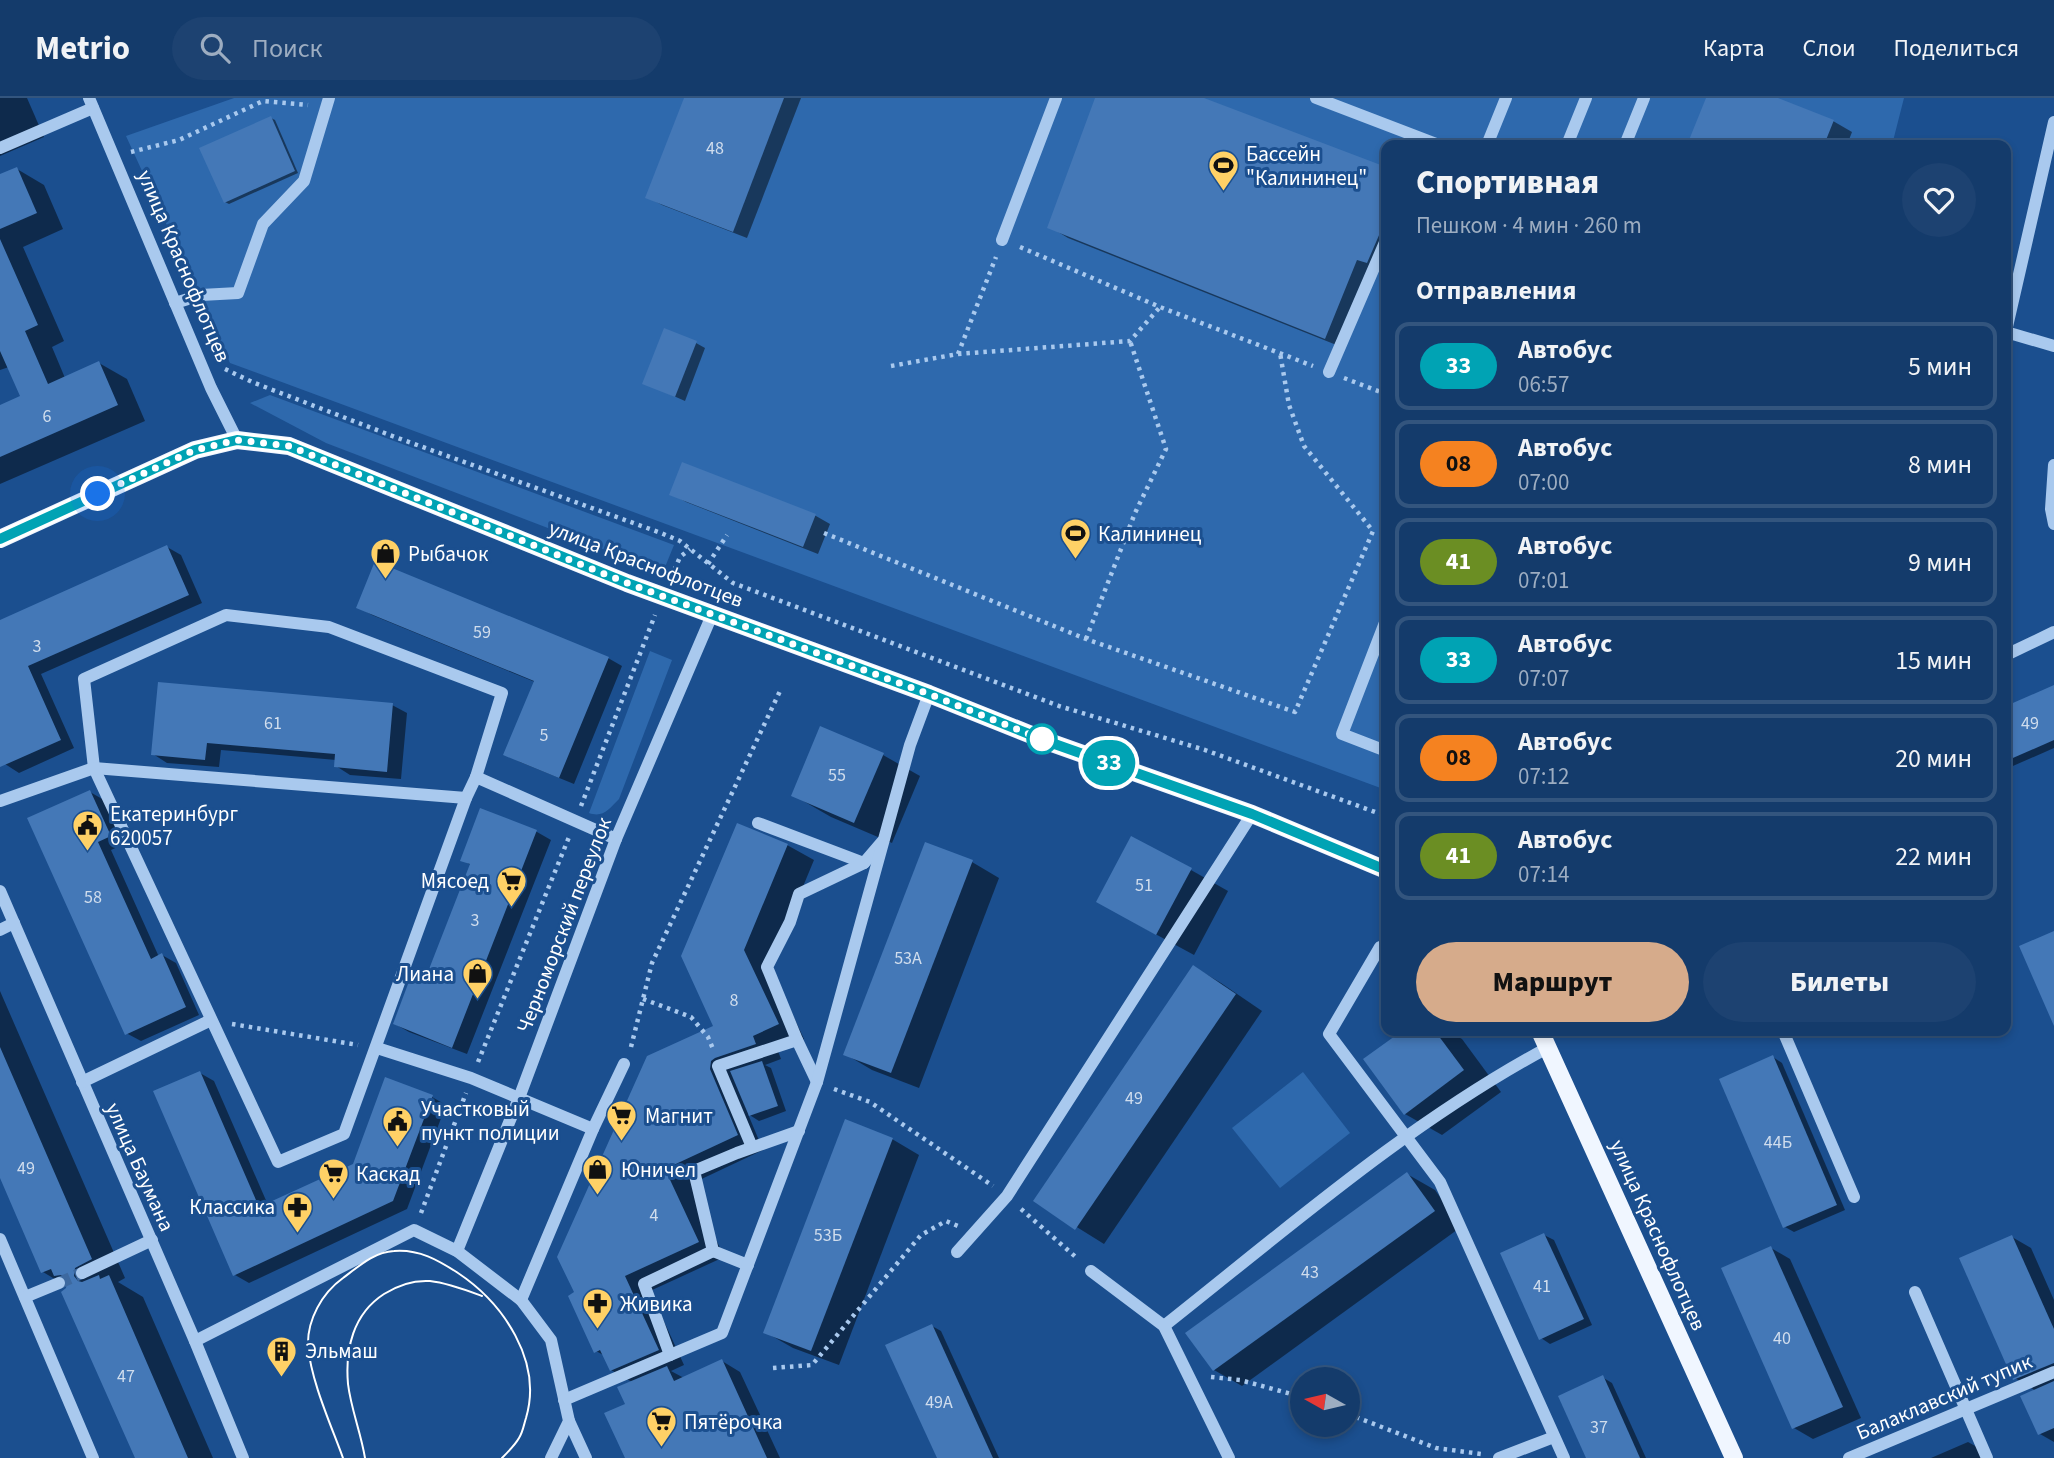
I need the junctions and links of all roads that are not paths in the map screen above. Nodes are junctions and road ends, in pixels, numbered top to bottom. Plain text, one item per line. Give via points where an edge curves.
1 (1056, 98) edge
2 (1316, 98) edge
3 (1506, 98) edge
4 (1586, 98) edge
5 (1644, 98) edge
6 (327, 102) edge
7 (91, 103) edge
8 (2054, 122) edge
9 (1421, 140) edge
10 (1489, 140) edge
11 (1569, 140) edge
12 (1627, 140) edge
13 (0, 148) edge
14 (1002, 240) road end
15 (1381, 252) edge
16 (175, 303) junction
17 (2011, 309) edge
18 (2011, 333) edge
19 (2054, 346) edge
20 (1329, 372) dead end
21 (237, 440) junction
22 (2054, 465) edge
23 (2052, 508) edge
24 (2054, 524) edge
25 (0, 539) edge
26 (712, 615) junction
27 (2054, 632) edge
28 (1381, 634) edge
29 (2011, 653) edge
30 (929, 694) junction
31 (1381, 749) edge
32 (94, 768) junction
33 (475, 777) junction
34 (466, 798) junction
35 (0, 801) edge
36 (1252, 814) junction
37 (758, 823) dead end
38 (616, 839) junction
39 (884, 840) junction
40 (864, 863) junction
41 (1381, 868) edge
42 (0, 891) edge
43 (15, 923) junction
44 (0, 930) edge
45 (1380, 947) dead end
46 (211, 1020) junction
47 (1543, 1036) edge
48 (1785, 1036) edge
49 (797, 1040) junction
50 (1549, 1047) junction
51 (377, 1048) junction
52 (624, 1064) dead end
53 (82, 1082) junction
54 (817, 1082) junction
55 (519, 1098) junction
56 (593, 1129) junction
57 (799, 1130) junction
58 (1405, 1136) junction
59 (752, 1147) junction
60 (1854, 1197) dead end
61 (0, 1239) edge
62 (152, 1240) junction
63 (457, 1251) junction
64 (713, 1251) junction
65 (957, 1252) dead end
66 (748, 1265) junction
67 (1091, 1271) road end
68 (82, 1273) tunnel mouth
69 (59, 1283) tunnel mouth
70 (1915, 1292) dead end
71 (25, 1297) junction
72 (521, 1300) junction
73 (1164, 1326) junction
74 (195, 1340) junction
75 (670, 1355) junction
76 (2054, 1372) edge
77 (564, 1399) junction
78 (1965, 1409) junction
79 (569, 1421) junction
80 (1554, 1437) junction
81 (1501, 1457) edge
82 (93, 1458) edge
83 (243, 1458) edge
84 (551, 1458) edge
85 (586, 1458) edge
86 (1229, 1458) edge
87 (1564, 1458) edge
88 (1734, 1458) edge
89 (1849, 1458) edge
90 (1987, 1458) edge

1 - 14 street
2 - 9 street
3 - 10 street
4 - 11 street
5 - 12 street
6 - 16 street via 304,181 262,224 238,293 201,295
7 - 13 street
7 - 16 street, улица Краснофлотцев
8 - 17 street
15 - 20 street
16 - 21 street, улица Краснофлотцев
18 - 19 street
21 - 25 main road via 195,450
21 - 26 main road, улица Краснофлотцев via 289,446
22 - 23 street
23 - 24 street
26 - 30 main road, улица Краснофлотцев
26 - 38 street, Черноморский переулок
27 - 29 street
28 - 31 street via 1342,734
30 - 36 main road, улица Краснофлотцев
30 - 39 street
32 - 33 street via 84,679 226,615 329,627 502,693
32 - 34 street
32 - 35 street
32 - 46 street
33 - 34 street
33 - 38 street
34 - 51 street
36 - 41 main road, улица Краснофлотцев
36 - 65 street via 1007,1196
37 - 40 street
38 - 55 street, Черноморский переулок
39 - 40 street
39 - 54 street
40 - 49 street via 799,894 768,967
42 - 43 street, улица Баумана
43 - 44 street
43 - 53 street, улица Баумана
45 - 58 street via 1329,1034
46 - 51 street via 278,1162 344,1134
46 - 53 street
47 - 50 main road, улица Краснофлотцев
48 - 60 street
49 - 54 street
49 - 59 street via 718,1066
50 - 58 street
50 - 88 main road, улица Краснофлотцев
51 - 55 street
52 - 56 street
53 - 62 street, улица Баумана
54 - 57 street
55 - 56 street
55 - 63 street, Черноморский переулок
56 - 72 street
57 - 59 street
57 - 66 street
58 - 73 street
58 - 80 street via 1440,1182
59 - 64 street via 694,1171
61 - 71 street
62 - 68 street
62 - 74 street, улица Баумана
63 - 72 street
63 - 74 street via 414,1230
64 - 66 street
64 - 75 street via 644,1284
66 - 75 street via 722,1333
67 - 73 street
69 - 71 street
70 - 78 street
71 - 82 street
72 - 77 street via 551,1340
73 - 86 street
74 - 83 street, улица Баумана
75 - 77 street
76 - 78 street, Балаклавский тупик
77 - 79 street
78 - 89 street, Балаклавский тупик
78 - 90 street
79 - 84 street
79 - 85 street
80 - 81 street
80 - 87 street

